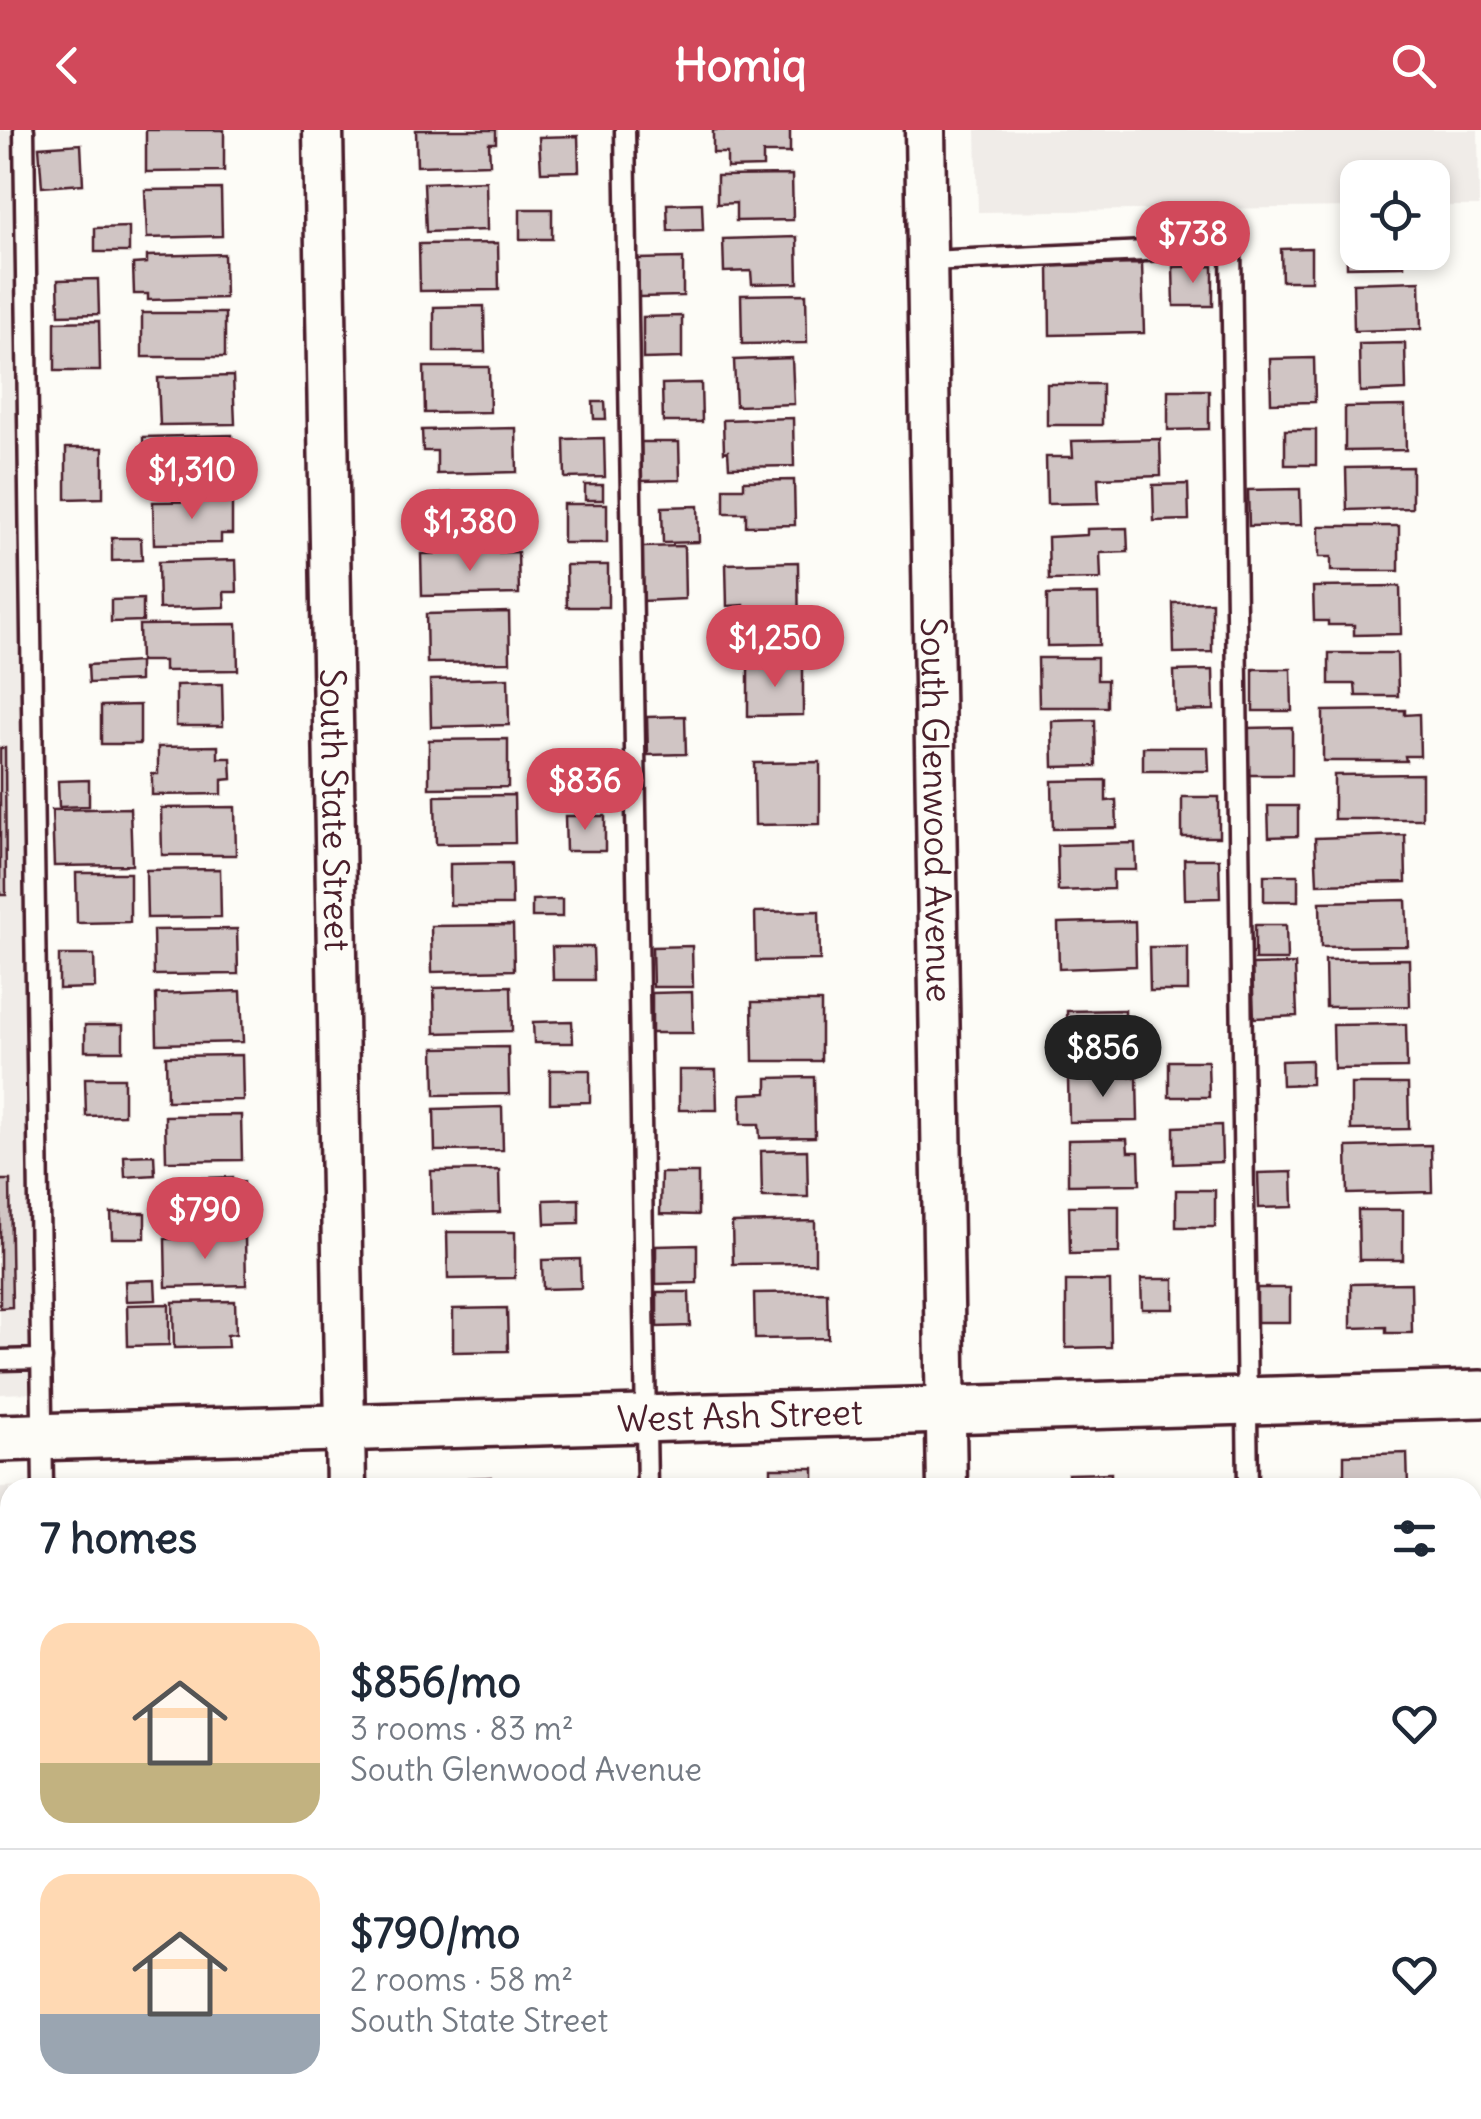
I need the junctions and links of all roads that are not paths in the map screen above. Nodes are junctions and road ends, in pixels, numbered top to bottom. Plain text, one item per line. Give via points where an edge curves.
1 (24, 130) edge
2 (323, 130) edge
3 (625, 130) edge
4 (925, 130) edge
5 (929, 261) junction
6 (42, 1359) junction
7 (0, 1360) edge
8 (1481, 1394) edge
9 (1247, 1402) junction
10 (946, 1411) junction
11 (647, 1419) junction
12 (344, 1428) junction
13 (22, 1438) edge
14 (39, 1478) edge
15 (346, 1478) edge
16 (648, 1478) edge
17 (948, 1478) edge
18 (1248, 1478) edge

1 - 6 lane
2 - 12 street, South State Street
3 - 11 lane
4 - 5 street, South Glenwood Avenue
5 - 9 lane via 1231,246
5 - 10 street, South Glenwood Avenue
6 - 7 lane
6 - 13 lane
8 - 9 street, West Ash Street
9 - 10 street, West Ash Street
9 - 18 lane
10 - 11 street, West Ash Street
10 - 17 street, South Glenwood Avenue
11 - 12 street, West Ash Street
11 - 16 lane
12 - 13 street, West Ash Street
12 - 15 street, South State Street
13 - 14 lane

